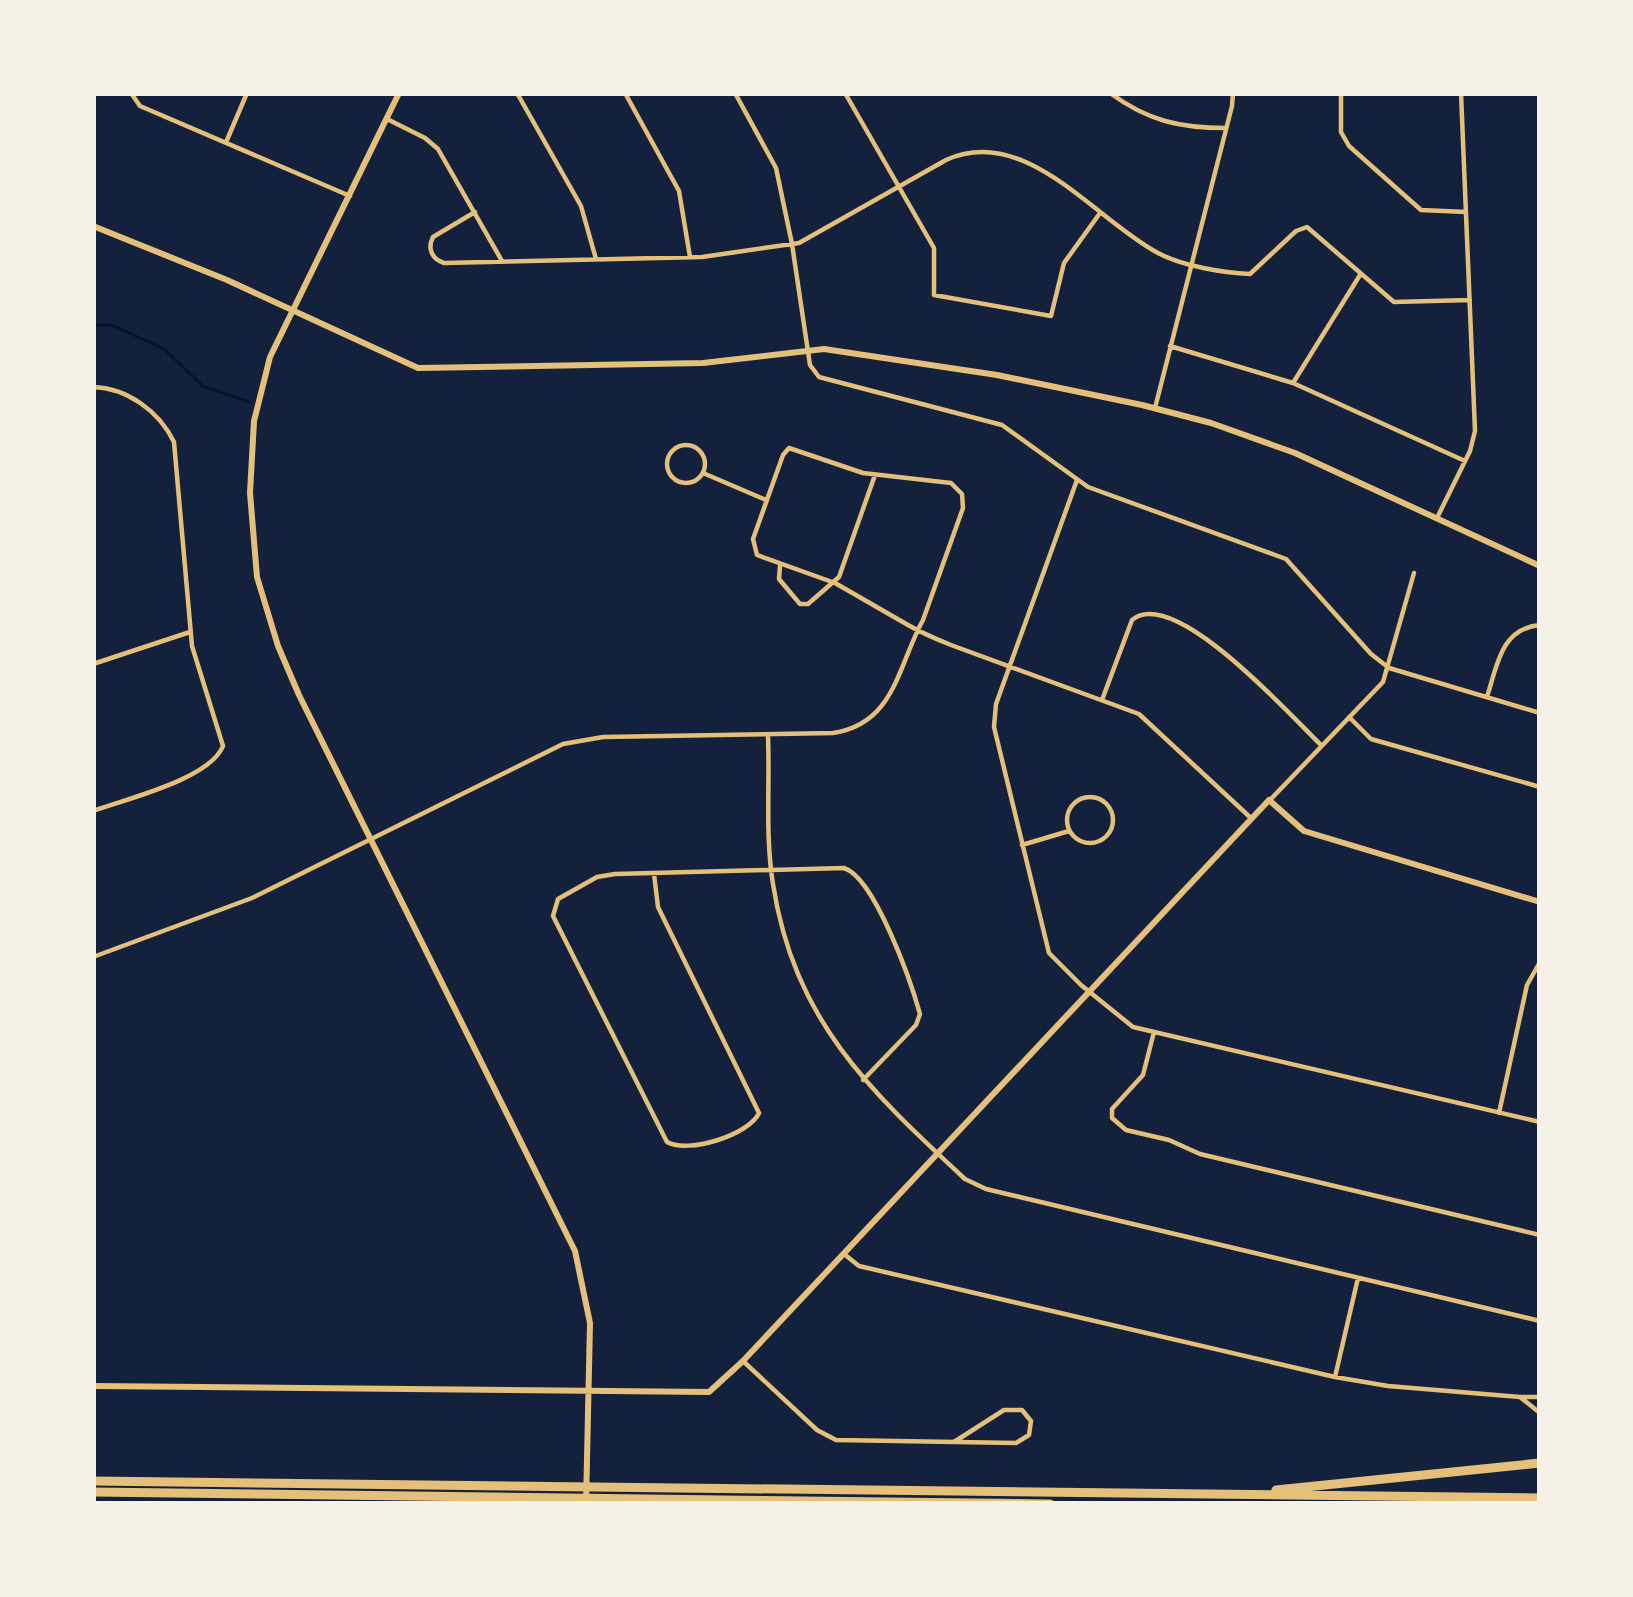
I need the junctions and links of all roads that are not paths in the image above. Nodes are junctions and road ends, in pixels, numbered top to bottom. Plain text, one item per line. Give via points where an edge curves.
1 (131, 93) edge
2 (248, 93) edge
3 (400, 93) edge
4 (517, 93) edge
5 (626, 93) edge
6 (735, 93) edge
7 (1110, 93) edge
8 (1233, 93) edge
9 (1341, 93) edge
10 (1461, 93) edge
11 (847, 94) edge
12 (387, 119) junction
13 (1226, 128) junction
14 (227, 140) junction
15 (899, 187) junction
16 (350, 196) junction
17 (475, 212) junction
18 (1466, 212) junction
19 (1100, 213) junction
20 (93, 226) edge
21 (793, 244) junction
22 (690, 257) junction
23 (596, 260) junction
24 (502, 262) junction
25 (1192, 263) junction
26 (1361, 274) junction
27 (1470, 300) junction
28 (292, 310) junction
29 (1170, 346) junction
30 (808, 350) junction
31 (1293, 383) junction
32 (93, 388) edge
33 (1155, 408) junction
34 (1465, 461) junction
35 (703, 473) junction
36 (875, 475) junction
37 (1077, 480) junction
38 (766, 500) junction
39 (1437, 518) junction
40 (780, 566) junction
41 (1540, 566) edge
42 (1414, 573) dead end
43 (835, 583) junction
44 (1540, 626) edge
45 (917, 630) junction
46 (190, 632) junction
47 (93, 664) edge
48 (1010, 666) junction
49 (1389, 668) junction
50 (1487, 697) junction
51 (1102, 700) junction
52 (1540, 713) edge
53 (1349, 717) junction
54 (768, 736) junction
55 (1321, 745) junction
56 (1540, 787) edge
57 (1269, 800) junction
58 (93, 811) edge
59 (1252, 819) junction
60 (1070, 831) junction
61 (371, 839) junction
62 (1022, 845) junction
63 (771, 870) junction
64 (654, 874) junction
65 (1540, 902) edge
66 (93, 957) edge
67 (1540, 962) edge
68 (1090, 992) junction
69 (1154, 1032) junction
70 (863, 1080) junction
71 (1499, 1112) junction
72 (1540, 1122) edge
73 (937, 1152) junction
74 (1540, 1235) edge
75 (844, 1254) junction
76 (1358, 1278) junction
77 (1540, 1321) edge
78 (743, 1360) junction
79 (1335, 1377) junction
80 (93, 1386) edge
81 (589, 1392) junction
82 (1520, 1397) junction
83 (1540, 1397) edge
84 (1540, 1413) edge
85 (954, 1442) junction
86 (1540, 1463) edge
87 (93, 1481) edge
88 (93, 1492) edge
89 (586, 1494) edge
90 (1235, 1495) junction
91 (1540, 1498) edge
92 (1050, 1504) edge

1 - 14 street via 140,106
2 - 14 street
3 - 12 street
4 - 23 street via 581,206
5 - 22 street via 679,191
6 - 21 street via 774,162
7 - 13 street via 1156,121
8 - 13 street
9 - 18 street via 1349,146 1421,210
10 - 18 street
11 - 15 street
12 - 16 street
12 - 17 street via 434,145
13 - 25 street
14 - 16 street
15 - 19 street via 956,156 992,151 1030,165
15 - 19 street via 935,251 934,295 1052,316 1064,263
15 - 21 street
16 - 28 street
17 - 24 street
17 - 24 street via 436,233 431,253 444,263
18 - 27 street
19 - 25 street via 1160,255
20 - 28 street
21 - 22 street
21 - 30 street
22 - 23 street
23 - 24 street
25 - 26 street via 1250,274 1307,227
25 - 29 street
26 - 27 street via 1396,303
26 - 31 street
27 - 34 street via 1476,427
28 - 30 street via 426,369 703,363
28 - 61 street via 264,375 252,431 257,577 281,654
29 - 31 street
29 - 33 street
30 - 33 street via 959,368
30 - 37 street via 823,379 1001,425
31 - 34 street
32 - 46 street via 130,396 174,442
33 - 39 street via 1265,441
34 - 39 street
35 - 35 street via 704,457 693,446 670,456 676,479 693,482
35 - 38 street
36 - 38 street via 789,448
36 - 43 street
36 - 45 street via 946,481 962,494 964,508
37 - 48 street
37 - 49 street via 1286,559
38 - 40 street via 752,547
39 - 41 street
40 - 43 street
40 - 43 street via 779,579 800,604
42 - 49 street
43 - 45 street
44 - 50 street via 1508,639
45 - 48 street
45 - 54 street via 889,698 863,724
46 - 47 street
46 - 58 street via 220,754 176,781
48 - 51 street
48 - 62 street via 994,727
49 - 50 street
49 - 53 street
50 - 52 street
51 - 55 street via 1132,620 1152,613 1203,634
51 - 59 street via 1139,714
53 - 55 street
53 - 56 street via 1371,739
54 - 61 street via 578,740
54 - 63 street
55 - 57 street
57 - 59 street
57 - 65 street via 1304,831
59 - 68 street
60 - 60 street via 1084,843 1099,842 1112,830 1112,811 1096,798 1081,799 1070,810
60 - 62 street
61 - 66 street via 219,913
61 - 81 street via 575,1251 590,1314
62 - 68 street via 1049,953
63 - 64 street
63 - 70 street via 800,979 827,1034
63 - 70 street via 849,869 880,913 920,1014
64 - 64 street via 658,907 759,1113 746,1128 682,1148 667,1142 553,910 589,881
67 - 71 street via 1527,985
68 - 69 street via 1128,1025
68 - 73 street
69 - 71 street
69 - 74 street via 1143,1075 1112,1109 1119,1126 1200,1154
70 - 73 street
71 - 72 street
73 - 75 street
73 - 76 street via 986,1189
75 - 78 street
75 - 79 street via 861,1267
76 - 77 street
76 - 79 street
78 - 81 street via 706,1393
78 - 85 street via 830,1438
79 - 82 street
80 - 81 street
81 - 89 street
82 - 83 street
82 - 84 street
85 - 85 street via 1021,1442 1031,1421 1011,1408
86 - 90 highway
87 - 89 highway
88 - 89 highway
89 - 90 highway
89 - 92 highway
90 - 91 highway

